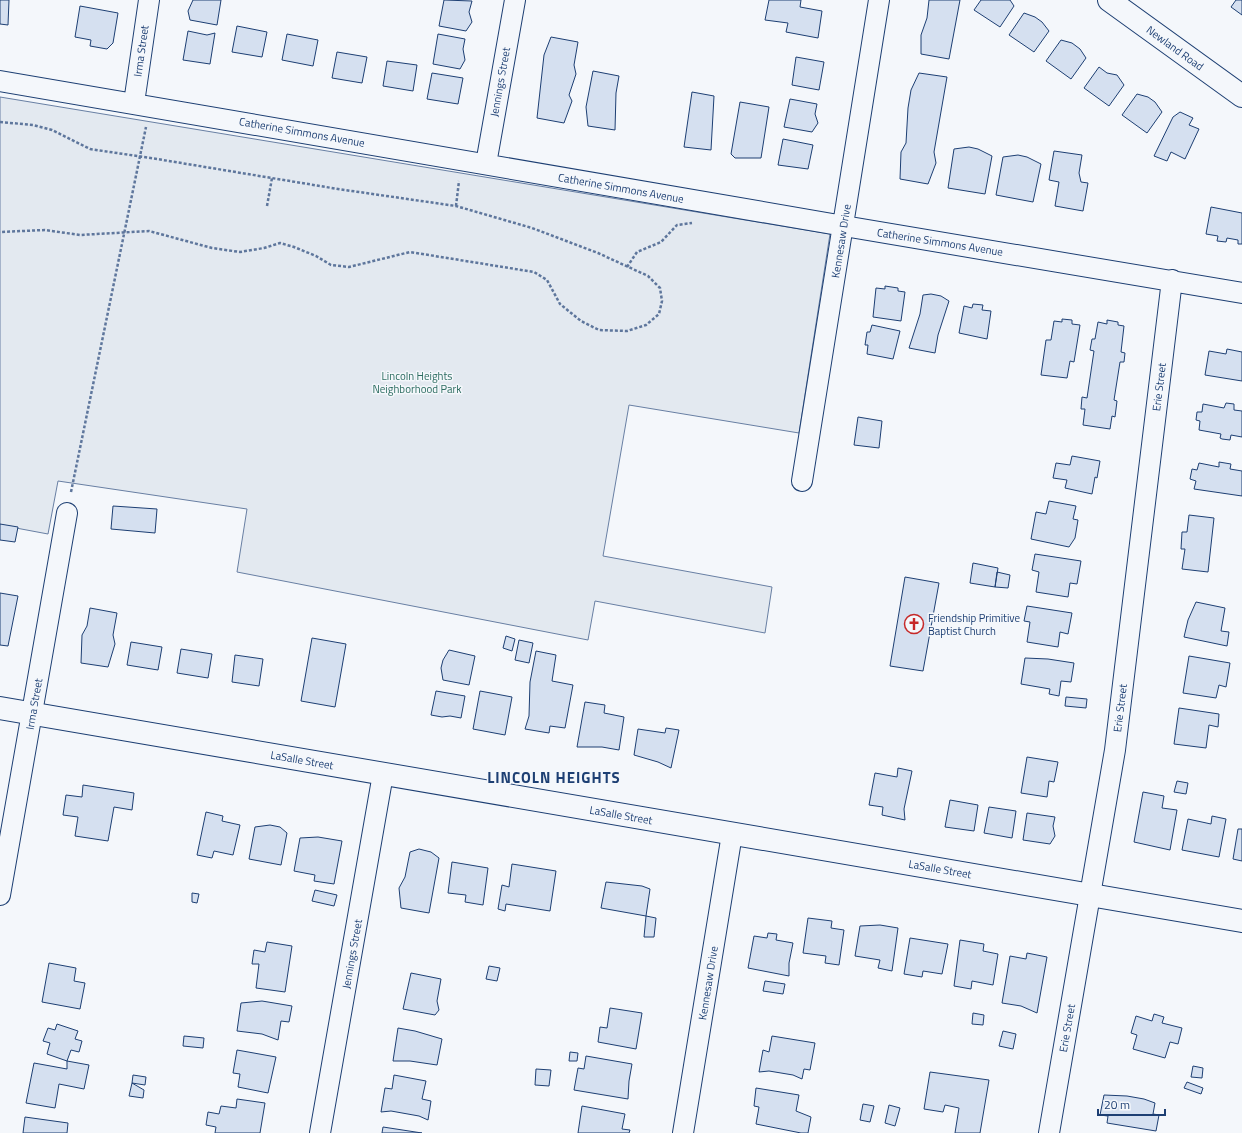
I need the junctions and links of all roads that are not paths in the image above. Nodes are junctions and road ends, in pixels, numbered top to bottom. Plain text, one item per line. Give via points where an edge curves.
1 (149, 0) edge
2 (514, 0) edge
3 (879, 0) edge
4 (1109, 0) edge
5 (0, 81) edge
6 (1242, 96) edge
7 (142, 104) junction
8 (486, 164) junction
9 (844, 226) junction
10 (1172, 280) junction
11 (1242, 293) edge
12 (802, 481) dead end
13 (67, 513) road end
14 (0, 708) edge
15 (32, 714) junction
16 (383, 774) junction
17 (732, 834) junction
18 (0, 895) edge
19 (1090, 895) junction
20 (1242, 921) edge
21 (320, 1133) edge
22 (684, 1133) edge
23 (1049, 1133) edge

1 - 7 street, Irma Street
2 - 8 street, Jennings Street
3 - 9 street, Kennesaw Drive
4 - 6 street, Newland Road
5 - 7 street, Catherine Simmons Avenue
7 - 8 street, Catherine Simmons Avenue
8 - 9 street, Catherine Simmons Avenue
9 - 10 street, Catherine Simmons Avenue
9 - 12 street, Kennesaw Drive
10 - 11 street, Catherine Simmons Avenue
10 - 19 street, Erie Street via 1115,750
13 - 15 street, Irma Street
14 - 15 street, LaSalle Street
15 - 16 street, LaSalle Street
15 - 18 street, Irma Street
16 - 17 street, LaSalle Street
16 - 21 street, Jennings Street
17 - 19 street, LaSalle Street
17 - 22 street, Kennesaw Drive
19 - 20 street, LaSalle Street
19 - 23 street, Erie Street

